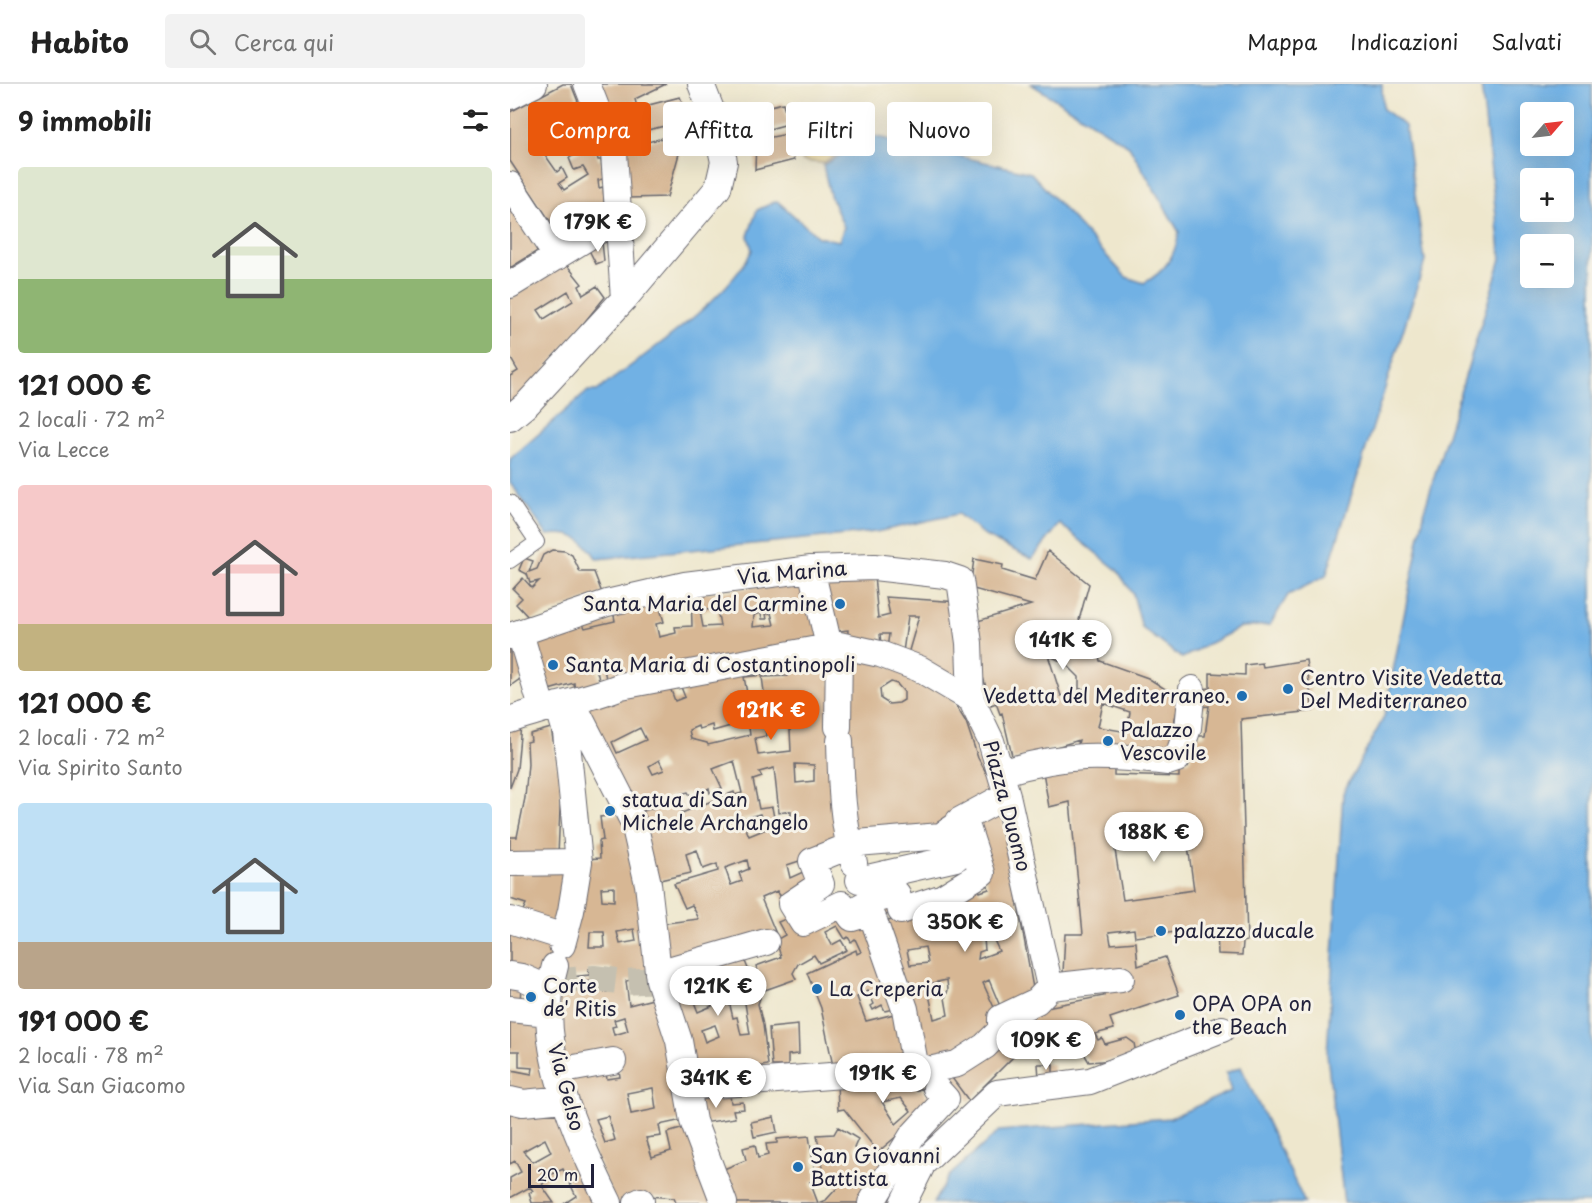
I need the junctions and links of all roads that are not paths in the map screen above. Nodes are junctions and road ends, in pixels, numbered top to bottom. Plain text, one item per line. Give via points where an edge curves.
1 (534, 84) edge
2 (587, 84) edge
3 (701, 84) edge
4 (510, 96) edge
5 (708, 102) edge
6 (723, 156) edge
7 (510, 185) edge
8 (619, 218) junction
9 (557, 257) junction
10 (510, 285) edge
11 (624, 299) junction
12 (510, 418) edge
13 (510, 502) edge
14 (510, 561) edge
15 (812, 568) junction
16 (515, 634) edge
17 (834, 646) junction
18 (1192, 689) dead end
19 (971, 699) junction
20 (558, 705) junction
21 (510, 720) edge
22 (1004, 784) junction
23 (960, 825) junction
24 (849, 846) junction
25 (579, 862) junction
26 (510, 863) edge
27 (867, 901) junction
28 (510, 920) edge
29 (766, 942) dead end
30 (556, 970) junction
31 (658, 973) junction
32 (510, 975) edge
33 (1121, 978) dead end
34 (1050, 987) junction
35 (510, 1009) edge
36 (1222, 1029) dead end
37 (613, 1061) dead end
38 (915, 1064) junction
39 (558, 1071) junction
40 (687, 1087) junction
41 (936, 1088) dead end
42 (510, 1100) edge
43 (565, 1100) junction
44 (609, 1203) edge
45 (724, 1203) edge
46 (871, 1203) edge
47 (903, 1203) edge

1 - 4 street
2 - 8 street via 618,143
3 - 5 street
6 - 11 street via 718,188
7 - 9 street
8 - 9 street
8 - 11 street
9 - 10 street
11 - 12 street
13 - 14 lane via 537,542
15 - 16 street, Via Marina via 685,585 607,603
15 - 17 street
15 - 19 street, Via Marina via 874,567 945,574 960,580 969,643
16 - 20 street
17 - 19 street via 880,654 920,669
17 - 20 street via 621,686
17 - 24 street via 841,801
18 - 22 street via 1188,728 1177,759 1168,762 1114,755 1040,760
19 - 22 street, Piazza Duomo via 991,741
20 - 21 street
20 - 25 street, Via Gelso via 566,732
20 - 31 street via 634,823 648,884
22 - 23 street via 959,821
22 - 34 street, Piazza Duomo
23 - 24 street via 941,836
23 - 27 street via 956,858
23 - 27 street via 966,824 982,873 943,897 901,911 897,894
24 - 27 street
24 - 27 street via 812,861 821,884 791,904 803,923 842,904 852,918 862,915 860,907
25 - 26 street
25 - 30 street, Via Gelso
27 - 38 street via 905,1009
28 - 30 street
29 - 31 street
30 - 32 street
30 - 35 street
30 - 39 street, Via Gelso
31 - 40 street via 679,1041
33 - 34 street
34 - 38 street via 1037,1001 1001,1018 1001,1030 957,1064 929,1070
36 - 47 street via 1090,1081 997,1094 923,1163
37 - 39 street
38 - 40 street via 869,1073
39 - 43 street, Via Gelso
40 - 45 street via 693,1120
41 - 46 street via 946,1100 912,1136
42 - 43 street
43 - 44 street, Via Gelso

